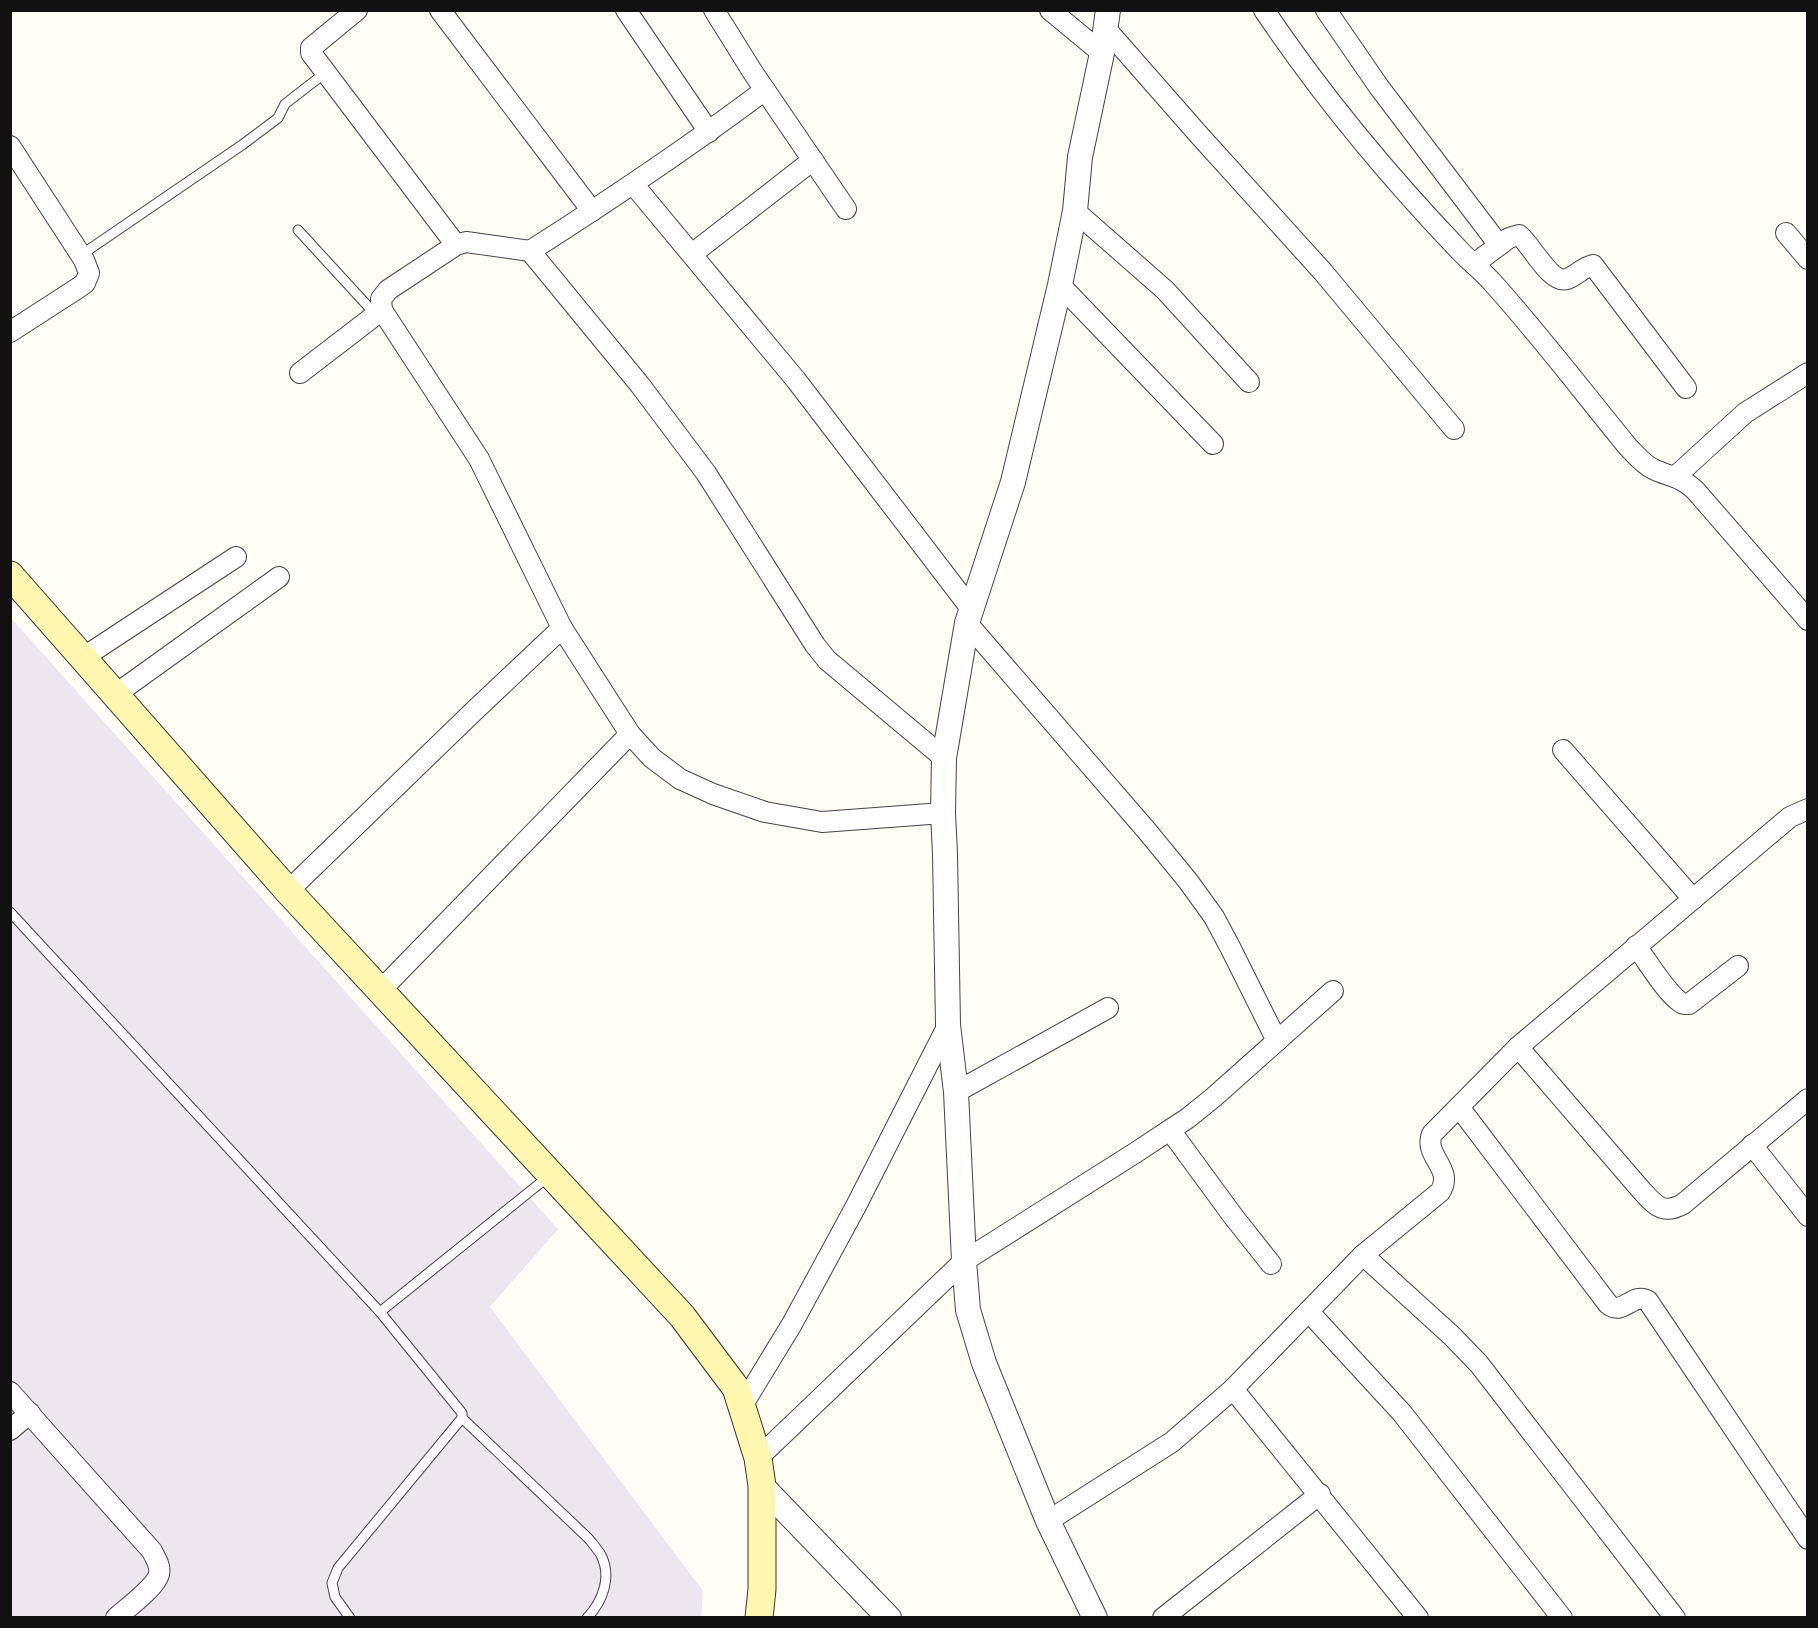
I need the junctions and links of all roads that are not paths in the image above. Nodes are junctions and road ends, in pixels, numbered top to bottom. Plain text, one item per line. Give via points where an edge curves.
1 (357, 10) edge
2 (440, 10) edge
3 (627, 10) edge
4 (714, 10) edge
5 (1050, 10) edge
6 (1263, 10) edge
7 (1326, 10) edge
8 (1107, 20) edge
9 (1102, 53) junction
10 (325, 73) junction
11 (765, 90) junction
12 (709, 132) junction
13 (10, 146) edge
14 (813, 160) junction
15 (633, 184) junction
16 (846, 209) dead end
17 (592, 211) junction
18 (1075, 211) junction
19 (298, 230) dead end
20 (1786, 233) dead end
21 (456, 245) junction
22 (1499, 245) junction
23 (530, 251) junction
24 (692, 254) junction
25 (81, 255) junction
26 (1808, 260) edge
27 (1474, 264) junction
28 (1060, 285) junction
29 (379, 313) junction
30 (10, 332) edge
31 (300, 373) dead end
32 (1808, 373) edge
33 (1249, 382) dead end
34 (1686, 388) dead end
35 (1454, 429) dead end
36 (1213, 444) dead end
37 (1676, 476) junction
38 (236, 557) dead end
39 (10, 575) edge
40 (279, 578) dead end
41 (969, 617) junction
42 (1808, 620) edge
43 (562, 628) junction
44 (84, 657) junction
45 (116, 694) junction
46 (630, 734) junction
47 (1563, 750) dead end
48 (944, 758) junction
49 (1808, 809) edge
50 (943, 813) junction
51 (288, 891) junction
52 (1693, 899) junction
53 (10, 912) edge
54 (1636, 946) junction
55 (1738, 966) dead end
56 (380, 991) junction
57 (1333, 991) dead end
58 (1108, 1008) dead end
59 (948, 1025) junction
60 (1277, 1041) junction
61 (1518, 1047) junction
62 (956, 1092) junction
63 (1808, 1099) edge
64 (1459, 1107) junction
65 (1170, 1130) junction
66 (1752, 1145) junction
67 (550, 1175) junction
68 (1808, 1216) edge
69 (1363, 1255) junction
70 (963, 1261) junction
71 (1271, 1264) dead end
72 (380, 1312) junction
73 (1309, 1312) junction
74 (1233, 1389) junction
75 (10, 1392) edge
76 (742, 1406) junction
77 (30, 1413) junction
78 (462, 1419) junction
79 (10, 1430) edge
80 (758, 1458) junction
81 (762, 1486) junction
82 (1320, 1494) junction
83 (1048, 1521) junction
84 (1808, 1539) edge
85 (116, 1617) edge
86 (350, 1617) edge
87 (587, 1617) edge
88 (759, 1617) edge
89 (889, 1617) edge
90 (1095, 1617) edge
91 (1163, 1617) edge
92 (1418, 1617) edge
93 (1562, 1617) edge
94 (1675, 1617) edge

1 - 10 street via 311,48
2 - 17 street
3 - 12 street
4 - 11 street
5 - 9 street
6 - 27 street via 1318,86 1401,186
7 - 22 street
8 - 9 street
8 - 35 street via 1198,135 1323,272
9 - 18 street via 1080,157
10 - 21 street
10 - 25 lane via 285,104 278,118 243,145
11 - 12 street
11 - 14 street
12 - 15 street
13 - 25 street
14 - 16 street
14 - 24 street
15 - 17 street
15 - 24 street
17 - 23 street
18 - 28 street
18 - 33 street via 1165,290
19 - 29 lane
20 - 26 street
21 - 23 street via 466,242
21 - 29 street via 388,290 381,299
22 - 27 street
22 - 34 street via 1519,235 1558,278 1593,265
23 - 48 street via 706,473 821,652
24 - 41 street via 796,380
25 - 30 street via 89,273 85,283
27 - 37 street via 1628,447 1653,468
28 - 36 street
28 - 41 street via 1013,482
29 - 31 street
29 - 43 street via 479,459
32 - 37 street via 1745,413
37 - 42 street via 1695,490
38 - 44 street
39 - 44 main road
40 - 45 street
41 - 48 street
41 - 60 street via 1188,881 1214,917
43 - 46 street
43 - 51 street
44 - 45 main road
45 - 51 main road
46 - 50 street via 652,758 680,779 765,812 822,822
46 - 56 street
47 - 52 street
48 - 50 street
49 - 52 street via 1790,817
50 - 59 street
51 - 56 main road
52 - 54 street
53 - 72 lane
54 - 55 street via 1685,1005
54 - 61 street
56 - 67 main road
57 - 60 street
58 - 62 street
59 - 62 street
59 - 76 street via 856,1206
60 - 65 street
61 - 64 street
61 - 66 street via 1642,1191 1665,1210 1683,1204
62 - 70 street
63 - 66 street
64 - 69 street via 1430,1139 1445,1178 1444,1186
64 - 84 street via 1608,1304 1618,1309 1639,1298 1648,1301
65 - 70 street
65 - 71 street
66 - 68 street
67 - 72 lane
67 - 76 main road via 682,1316 736,1388
69 - 73 street
69 - 94 street via 1479,1364
70 - 80 street
70 - 83 street via 968,1310 984,1363
72 - 78 lane via 456,1405
73 - 74 street
73 - 93 street via 1402,1413
74 - 82 street
74 - 83 street via 1172,1442
75 - 77 street
76 - 80 main road
77 - 79 street
77 - 85 street via 152,1551 159,1564 159,1575 148,1590
78 - 86 lane via 338,1568 332,1583 335,1597
78 - 87 lane via 589,1539 601,1555 607,1572 604,1591
80 - 81 main road
81 - 88 main road
81 - 89 street
82 - 91 street
82 - 92 street
83 - 90 street

